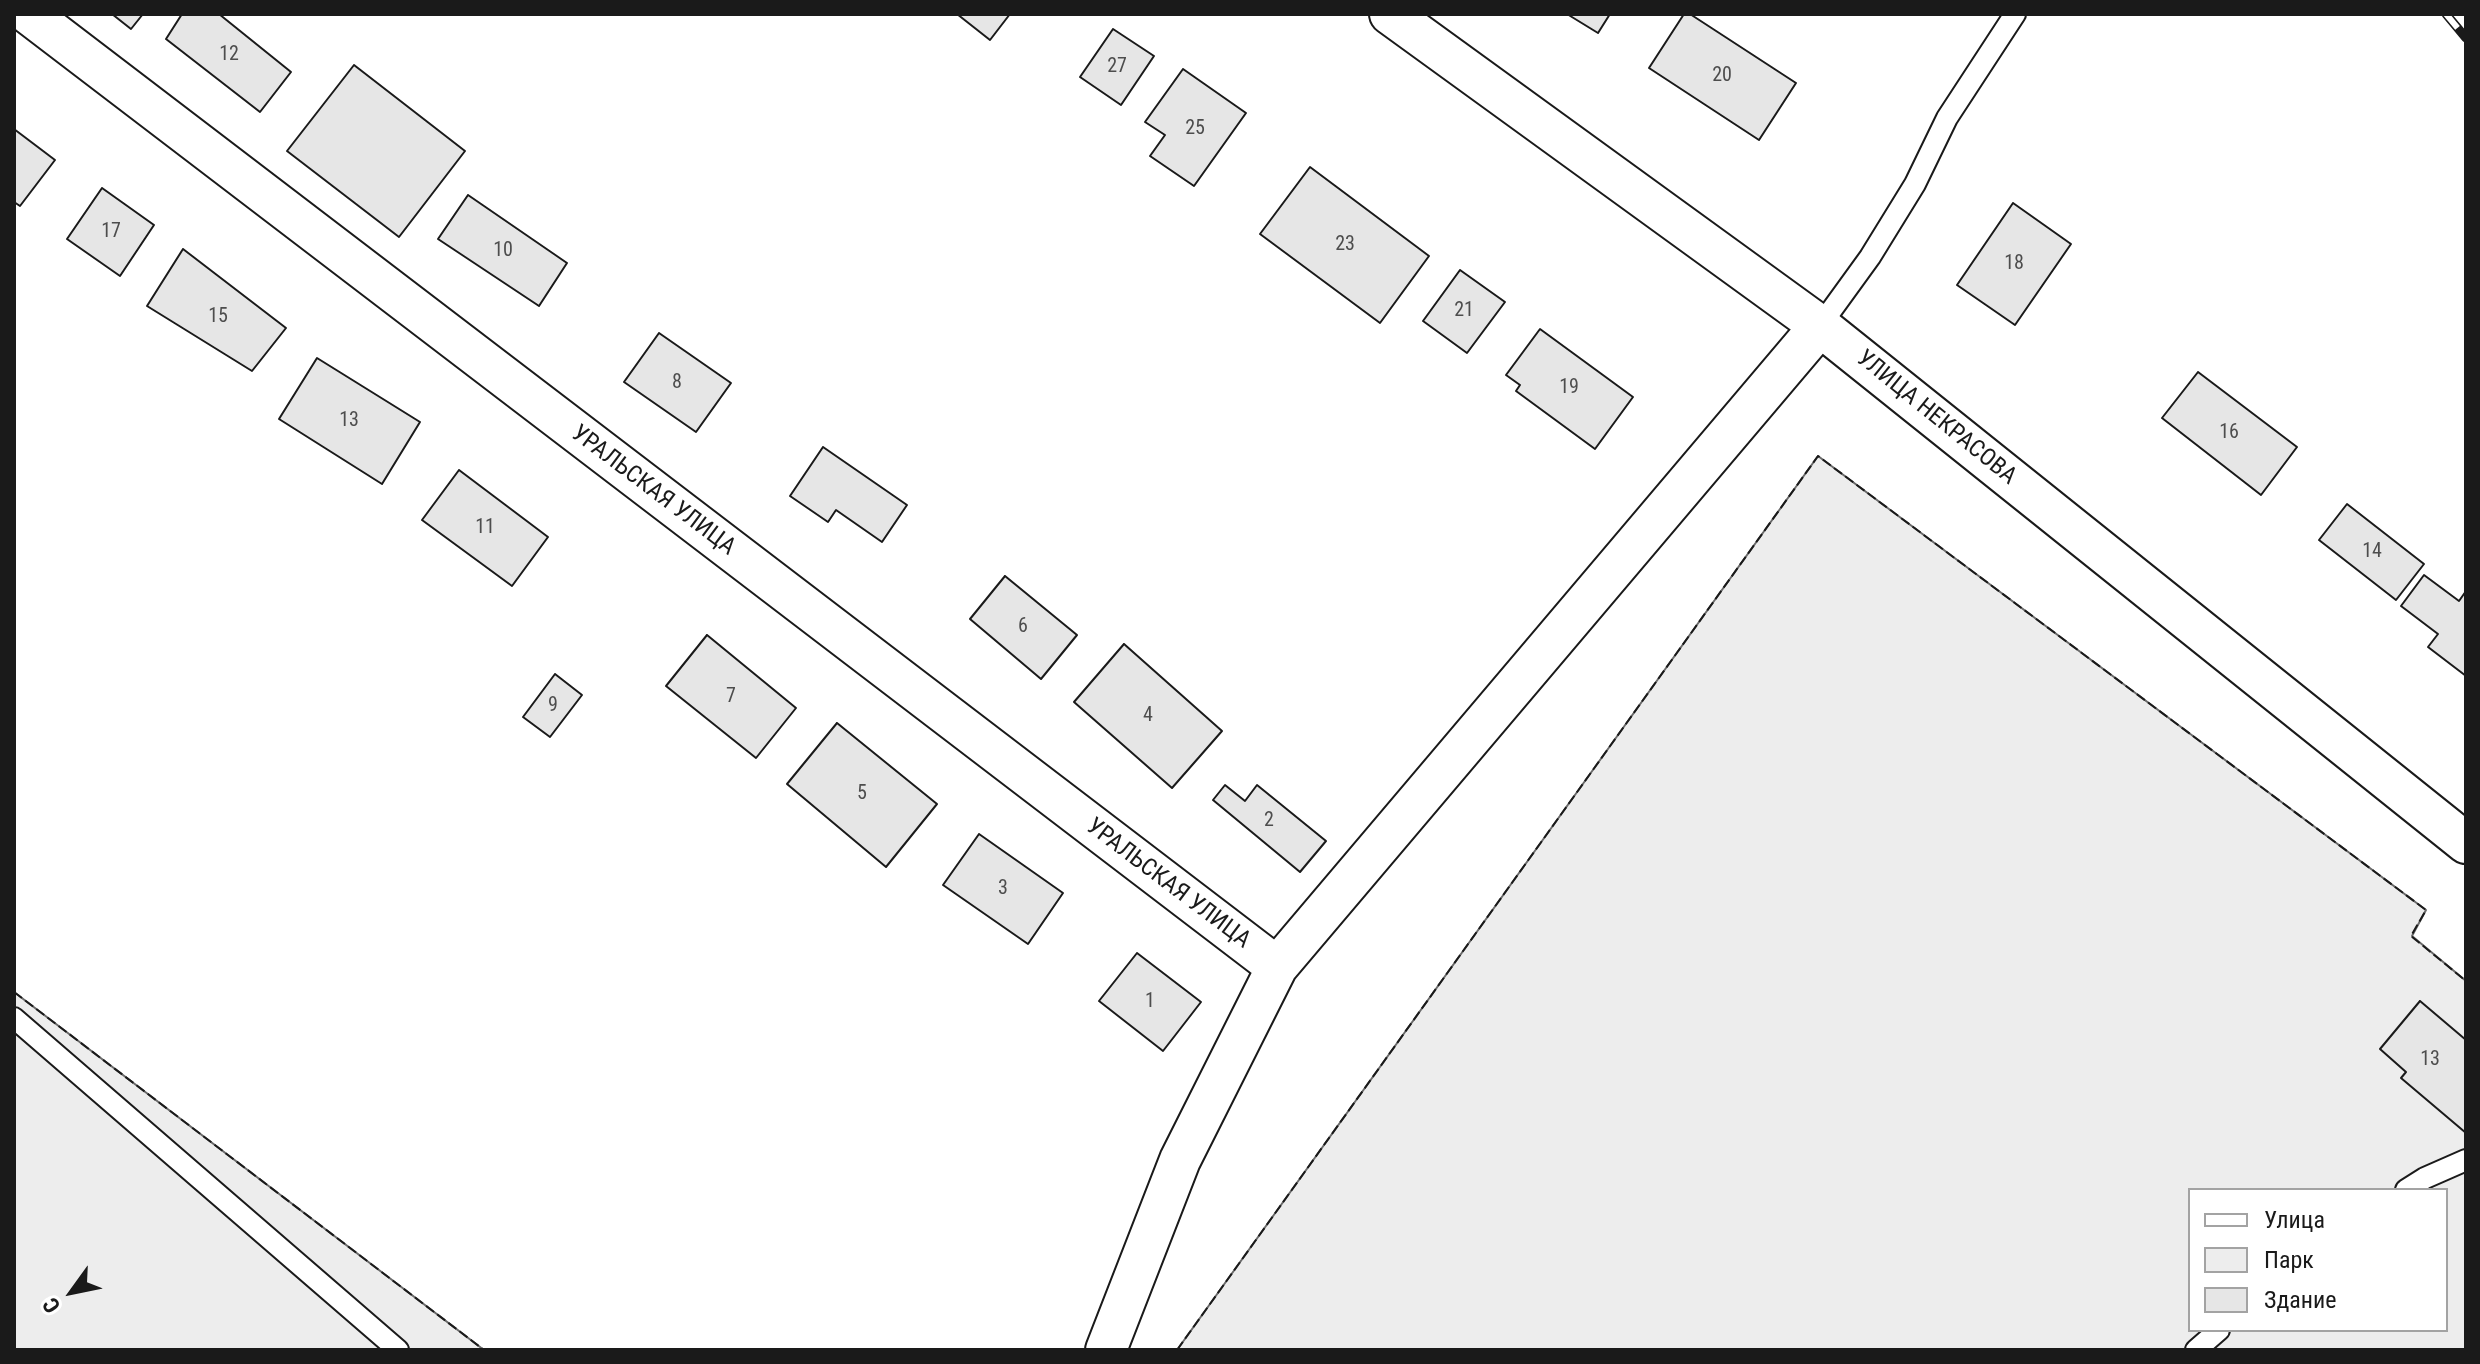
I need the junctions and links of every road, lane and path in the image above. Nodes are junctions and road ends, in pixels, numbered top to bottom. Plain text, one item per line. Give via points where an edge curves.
1 (29, 14) edge
2 (1390, 14) edge
3 (2015, 14) edge
4 (1820, 326) junction
5 (2466, 843) edge
6 (1277, 967) junction
7 (16, 1022) edge
8 (2466, 1160) edge
9 (2409, 1188) edge
10 (2217, 1332) edge
11 (398, 1350) edge
12 (1106, 1350) edge
13 (2196, 1350) edge

1 - 6 street, УРАЛЬСКАЯ УЛИЦА
2 - 4 street, УЛИЦА НЕКРАСОВА
3 - 4 lane via 1947,118 1870,257
4 - 5 street, УЛИЦА НЕКРАСОВА
4 - 6 street
6 - 12 street via 1180,1160
7 - 11 lane
8 - 9 lane
10 - 13 lane

